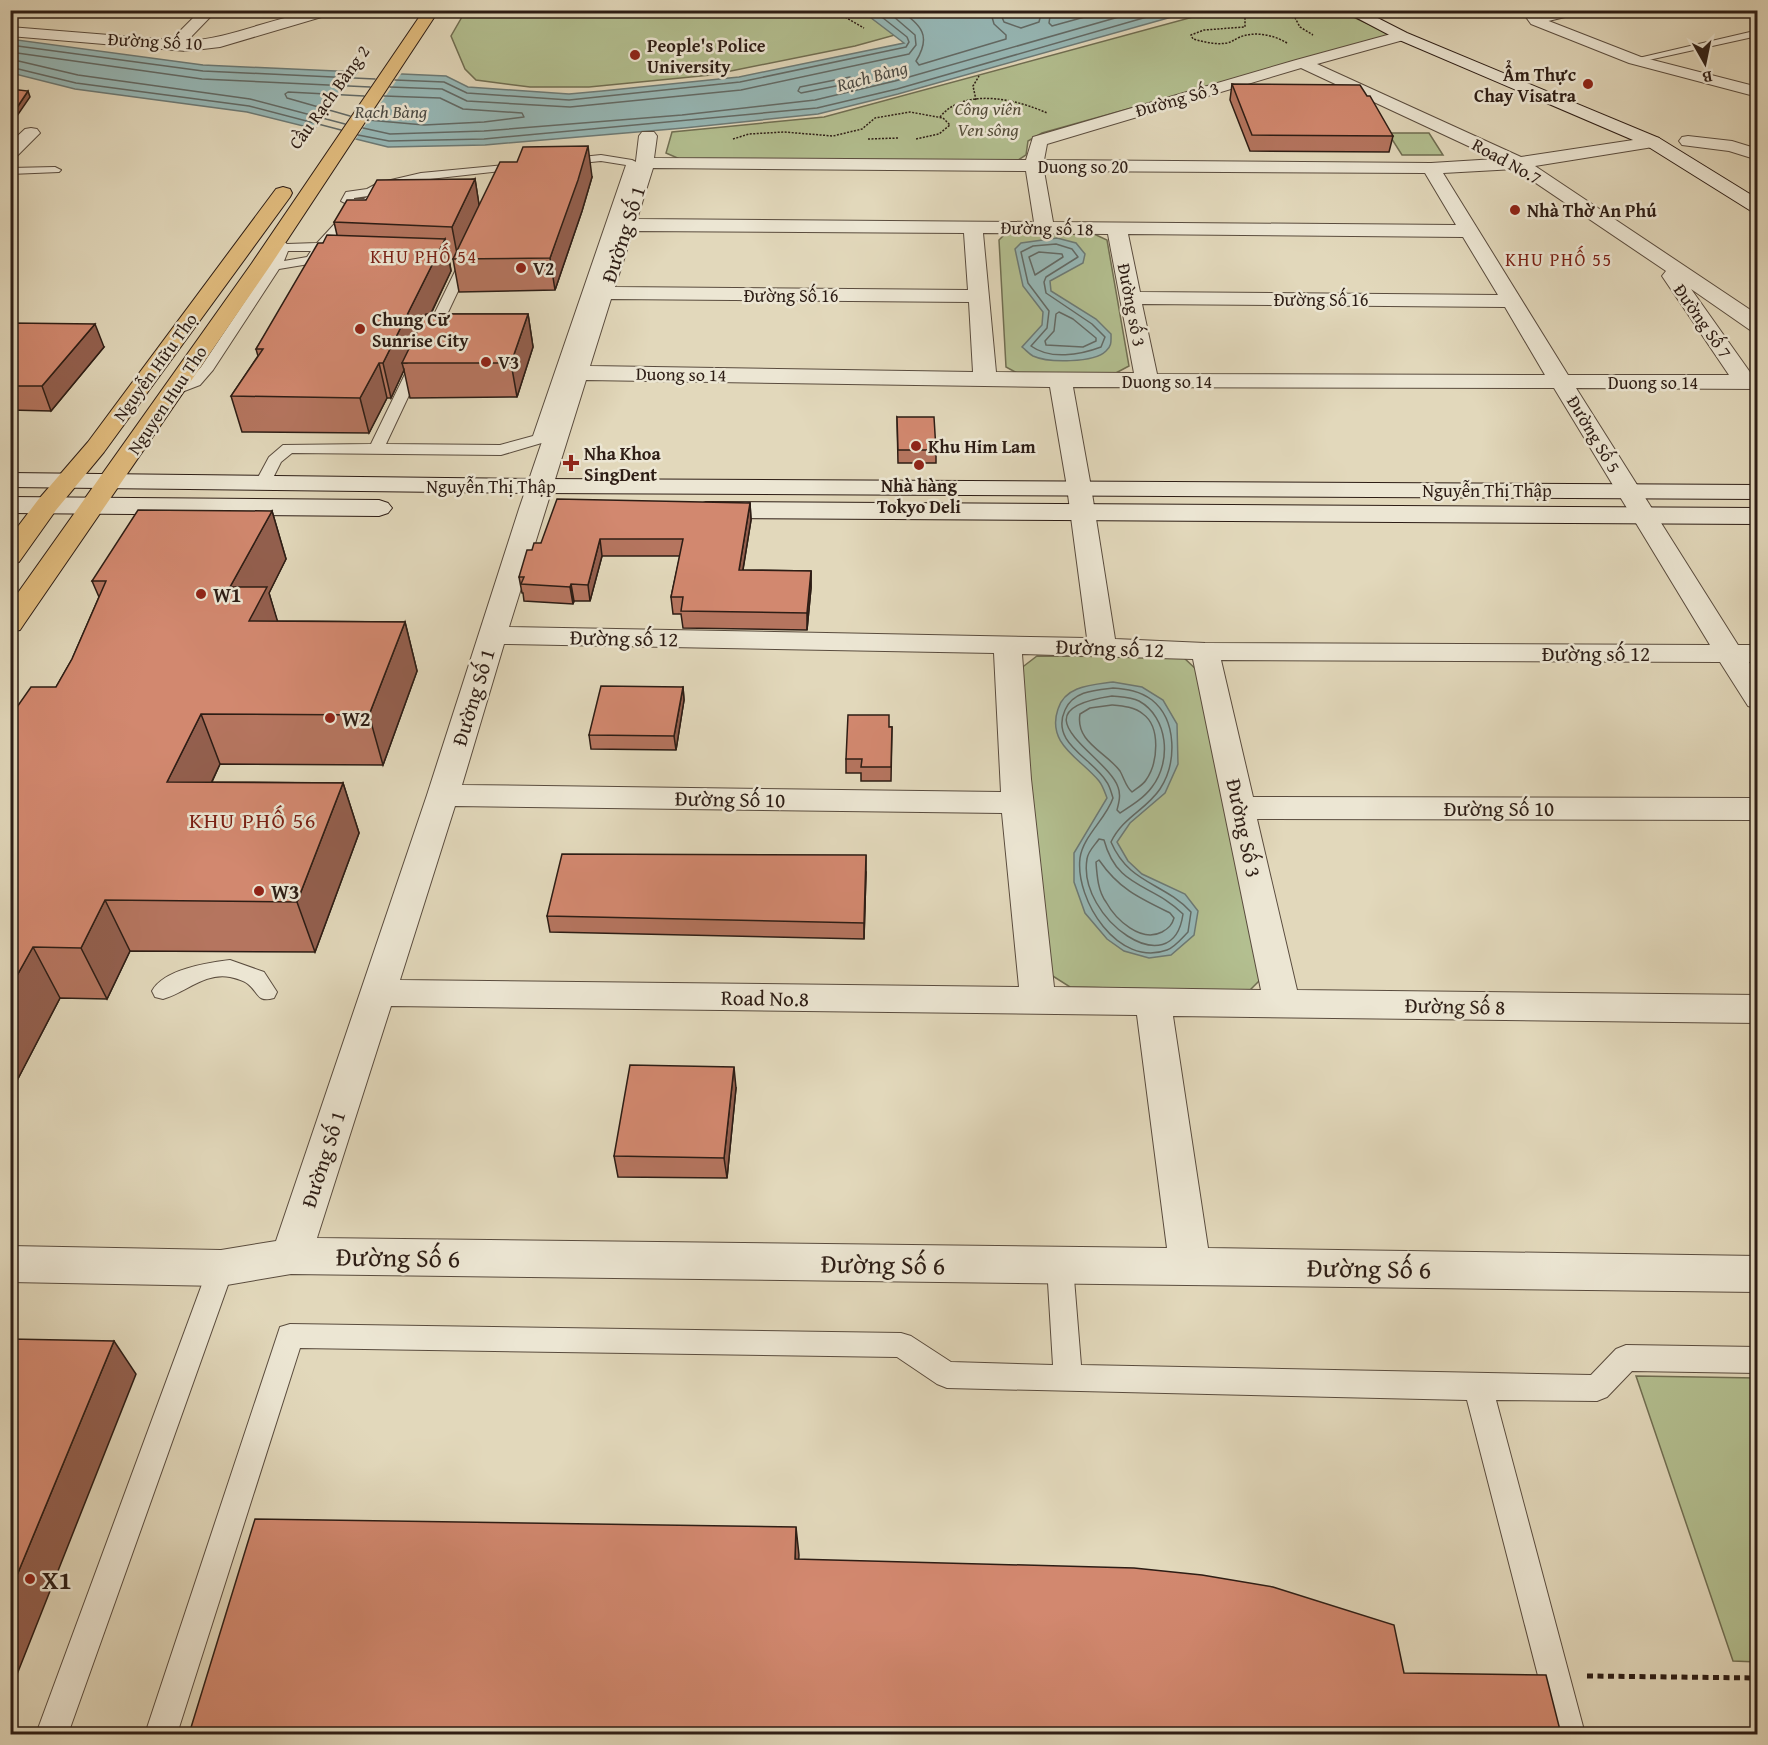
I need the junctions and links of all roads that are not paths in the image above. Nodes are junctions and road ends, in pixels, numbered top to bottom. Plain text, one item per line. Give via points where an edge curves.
1 (210, 10) edge
2 (330, 10) edge
3 (415, 10) edge
4 (432, 10) edge
5 (1349, 10) edge
6 (1376, 10) edge
7 (1590, 10) edge
8 (1532, 16) edge
9 (51, 20) dead end
10 (10, 30) edge
11 (1750, 35) dead end
12 (1402, 36) junction
13 (175, 45) junction
14 (1635, 60) junction
15 (1302, 63) junction
16 (358, 90) dead end
17 (1758, 92) edge
18 (31, 133) dead end
19 (1688, 141) junction
20 (1653, 142) junction
21 (10, 153) edge
22 (1758, 155) edge
23 (1718, 159) dead end
24 (1519, 163) junction
25 (640, 164) junction
26 (1034, 166) junction
27 (509, 168) junction
28 (1431, 168) junction
29 (55, 170) dead end
30 (10, 171) edge
31 (297, 175) dead end
32 (322, 175) joint
33 (504, 182) edge
34 (1758, 207) edge
35 (626, 225) junction
36 (973, 227) junction
37 (1044, 228) junction
38 (1117, 229) junction
39 (1468, 231) junction
40 (474, 244) edge
41 (320, 247) junction
42 (273, 254) junction
43 (1660, 260) junction
44 (603, 293) junction
45 (979, 296) junction
46 (1131, 298) junction
47 (1511, 301) junction
48 (1758, 325) edge
49 (577, 373) junction
50 (986, 379) junction
51 (1060, 380) junction
52 (1147, 381) junction
53 (1562, 382) junction
54 (1751, 382) edge
55 (376, 449) junction
56 (10, 480) edge
57 (68, 481) junction
58 (112, 482) junction
59 (159, 482) junction
60 (263, 483) junction
61 (1629, 490) junction
62 (1758, 492) edge
63 (536, 497) junction
64 (1080, 500) junction
65 (10, 505) edge
66 (47, 505) junction
67 (93, 506) junction
68 (142, 506) junction
69 (1642, 515) junction
70 (1758, 516) edge
71 (10, 556) edge
72 (10, 624) edge
73 (492, 635) junction
74 (1008, 645) junction
75 (1102, 647) junction
76 (1205, 651) junction
77 (1728, 654) junction
78 (1758, 654) edge
79 (1758, 700) edge
80 (443, 795) junction
81 (1016, 803) junction
82 (1240, 808) junction
83 (1758, 808) edge
84 (163, 991) dead end
85 (266, 992) dead end
86 (377, 993) junction
87 (1038, 1002) junction
88 (1153, 1003) junction
89 (1282, 1004) junction
90 (1758, 1009) edge
91 (291, 1256) junction
92 (10, 1264) edge
93 (1190, 1265) junction
94 (1060, 1266) junction
95 (221, 1268) junction
96 (1758, 1274) edge
97 (1758, 1360) edge
98 (1068, 1379) junction
99 (1478, 1387) junction
100 (52, 1734) edge
101 (161, 1734) edge
102 (1569, 1734) edge

1 - 13 street
2 - 13 street, Đường Số 10 via 215,44
3 - 16 main road, Cầu Rạch Bàng 2
4 - 32 main road, Cầu Rạch Bàng 2
5 - 12 street
6 - 19 street
7 - 8 lane
8 - 14 street
9 - 10 street
10 - 13 street, Đường Số 10
11 - 14 lane
12 - 15 street, Đường Số 3
12 - 20 street
14 - 17 street
15 - 24 street, Road No.7
15 - 26 street, Đường Số 3 via 1039,141
18 - 21 street
19 - 20 street, Duong so 20
19 - 22 street via 1732,146
19 - 23 street
20 - 24 street, Duong so 20
20 - 34 street
24 - 28 street, Duong so 20
24 - 43 street, Road No.7
25 - 26 street, Duong so 20
25 - 27 lane via 601,158
25 - 35 street, Đường Số 1
25 - 55 lane via 540,439 501,450
26 - 28 street, Duong so 20
26 - 37 street, Đường Số 3
27 - 33 lane
27 - 41 lane via 400,180 370,192 356,193 347,198 360,203
28 - 39 street, Đường Số 5
29 - 30 lane
31 - 57 main road, Nguyễn Hữu Thọ
32 - 42 main road, Nguyen Huu Tho
35 - 36 street, Đường số 18
35 - 44 street, Đường Số 1
36 - 37 street, Đường số 18
36 - 45 street
37 - 38 street, Đường số 18
38 - 39 street, Đường số 18
38 - 46 street, Đường số 3
39 - 47 street, Đường Số 5
40 - 55 lane via 458,265
41 - 42 lane
41 - 42 lane via 317,260 300,263
42 - 58 main road, Nguyen Huu Tho via 245,299 174,391
43 - 48 street, Road No.7
43 - 54 street, Đường Số 7
44 - 45 street, Đường Số 16
44 - 49 street, Đường Số 1
45 - 50 street
46 - 47 street, Đường Số 16
46 - 52 street, Đường số 3
47 - 53 street, Đường Số 5
49 - 50 street, Duong so 14
49 - 63 street, Đường Số 1
50 - 51 street, Duong so 14
51 - 52 street, Duong so 14
51 - 64 street
52 - 53 street, Duong so 14
53 - 54 street, Duong so 14
53 - 61 street, Đường Số 5
55 - 60 lane via 288,448 274,460
56 - 57 street, Nguyễn Thị Thập
57 - 58 street, Nguyễn Thị Thập
57 - 66 main road, Nguyễn Hữu Thọ
58 - 59 street, Nguyễn Thị Thập
58 - 67 main road, Nguyen Huu Tho
59 - 60 street, Nguyễn Thị Thập
59 - 68 street
60 - 63 street, Nguyễn Thị Thập
61 - 62 street, Nguyễn Thị Thập
61 - 64 street, Nguyễn Thị Thập via 1216,488
61 - 69 street, Đường Số 5
63 - 64 street, Nguyễn Thị Thập
63 - 64 street, Nguyễn Thị Thập via 940,511
63 - 68 street, Nguyễn Thị Thập via 408,508
63 - 73 street, Đường Số 1
64 - 69 street, Nguyễn Thị Thập
64 - 75 street
65 - 66 street, Nguyễn Thị Thập
66 - 67 street, Nguyễn Thị Thập
66 - 71 main road, Nguyễn Hữu Thọ
67 - 68 street, Nguyễn Thị Thập
67 - 72 main road, Nguyen Huu Tho
69 - 70 street
69 - 77 street, Đường Số 5
73 - 74 street, Đường số 12
73 - 80 street, Đường Số 1
74 - 75 street, Đường số 12
74 - 81 street
75 - 76 street, Đường số 12
76 - 77 street, Đường số 12
76 - 82 street, Đường Số 3
77 - 78 street
77 - 79 street, Đường Số 5
80 - 81 street, Đường Số 10
80 - 86 street, Đường Số 1
81 - 87 street
82 - 83 street, Đường Số 10
82 - 89 street, Đường Số 3
84 - 85 lane via 195,973 230,968 256,978
86 - 87 street, Road No.8
86 - 91 street, Đường Số 1
87 - 88 street, Road No.8
88 - 89 street, Đường Số 8
88 - 93 street
89 - 90 street, Đường Số 8
91 - 94 street, Đường Số 6
91 - 95 street, Đường Số 6
92 - 95 street, Đường Số 6
93 - 94 street, Đường Số 6
93 - 96 street, Đường Số 6
94 - 98 lane
95 - 100 lane
97 - 99 lane via 1626,1358 1597,1388
98 - 99 lane
98 - 101 lane via 947,1375 901,1346 290,1336
99 - 102 lane

